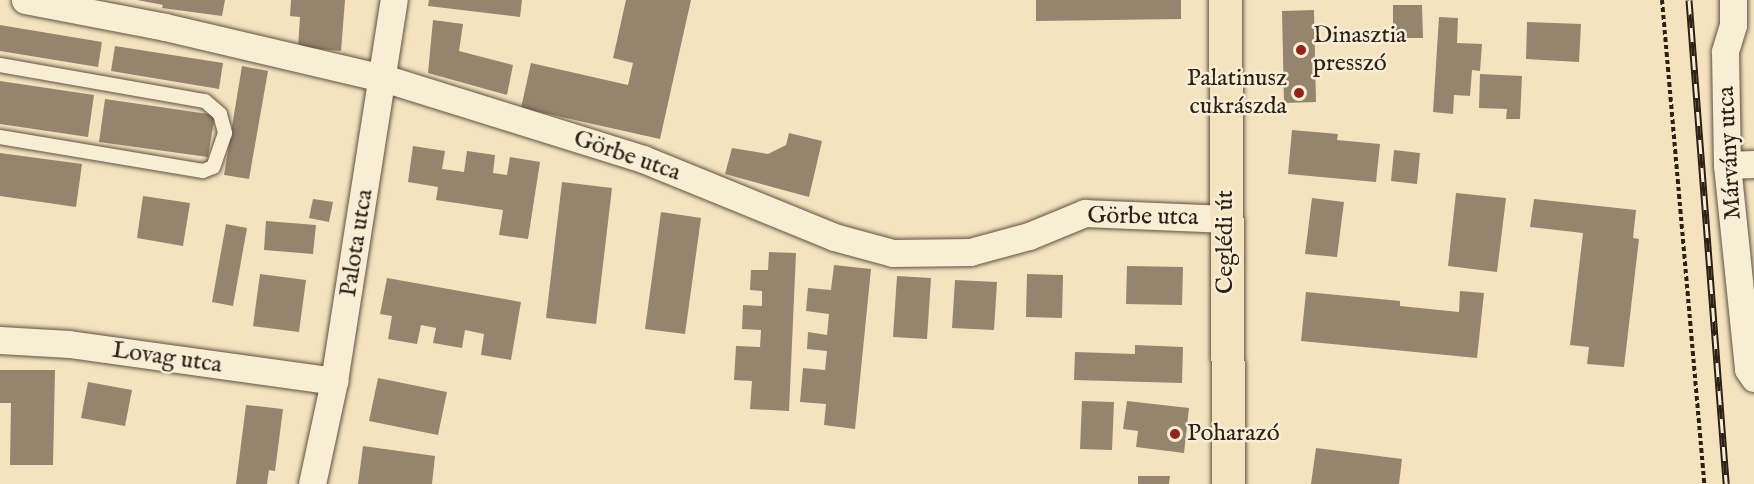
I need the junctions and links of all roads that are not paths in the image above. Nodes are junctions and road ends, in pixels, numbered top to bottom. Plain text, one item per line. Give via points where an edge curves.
1 (25, 0) edge
2 (394, 0) edge
3 (1225, 0) edge
4 (1733, 0) edge
5 (0, 65) edge
6 (383, 78) junction
7 (0, 137) edge
8 (1754, 164) edge
9 (1727, 165) junction
10 (1226, 219) junction
11 (0, 340) edge
12 (1754, 378) edge
13 (334, 381) junction
14 (312, 484) edge
15 (1228, 484) edge

1 - 6 street, Görbe utca via 165,27
2 - 6 street, Palota utca
3 - 10 main road, Ceglédi út
4 - 9 street, Márvány utca via 1733,25 1725,52
5 - 7 lane via 205,101 220,114 225,133 213,167 203,171
6 - 10 street, Görbe utca via 643,159 834,237 893,253 939,255 987,248 1085,213
6 - 13 street, Palota utca
8 - 9 street
9 - 12 street, Márvány utca via 1748,369
10 - 15 main road, Ceglédi út
11 - 13 street, Lovag utca via 69,344
13 - 14 street, Palota utca

